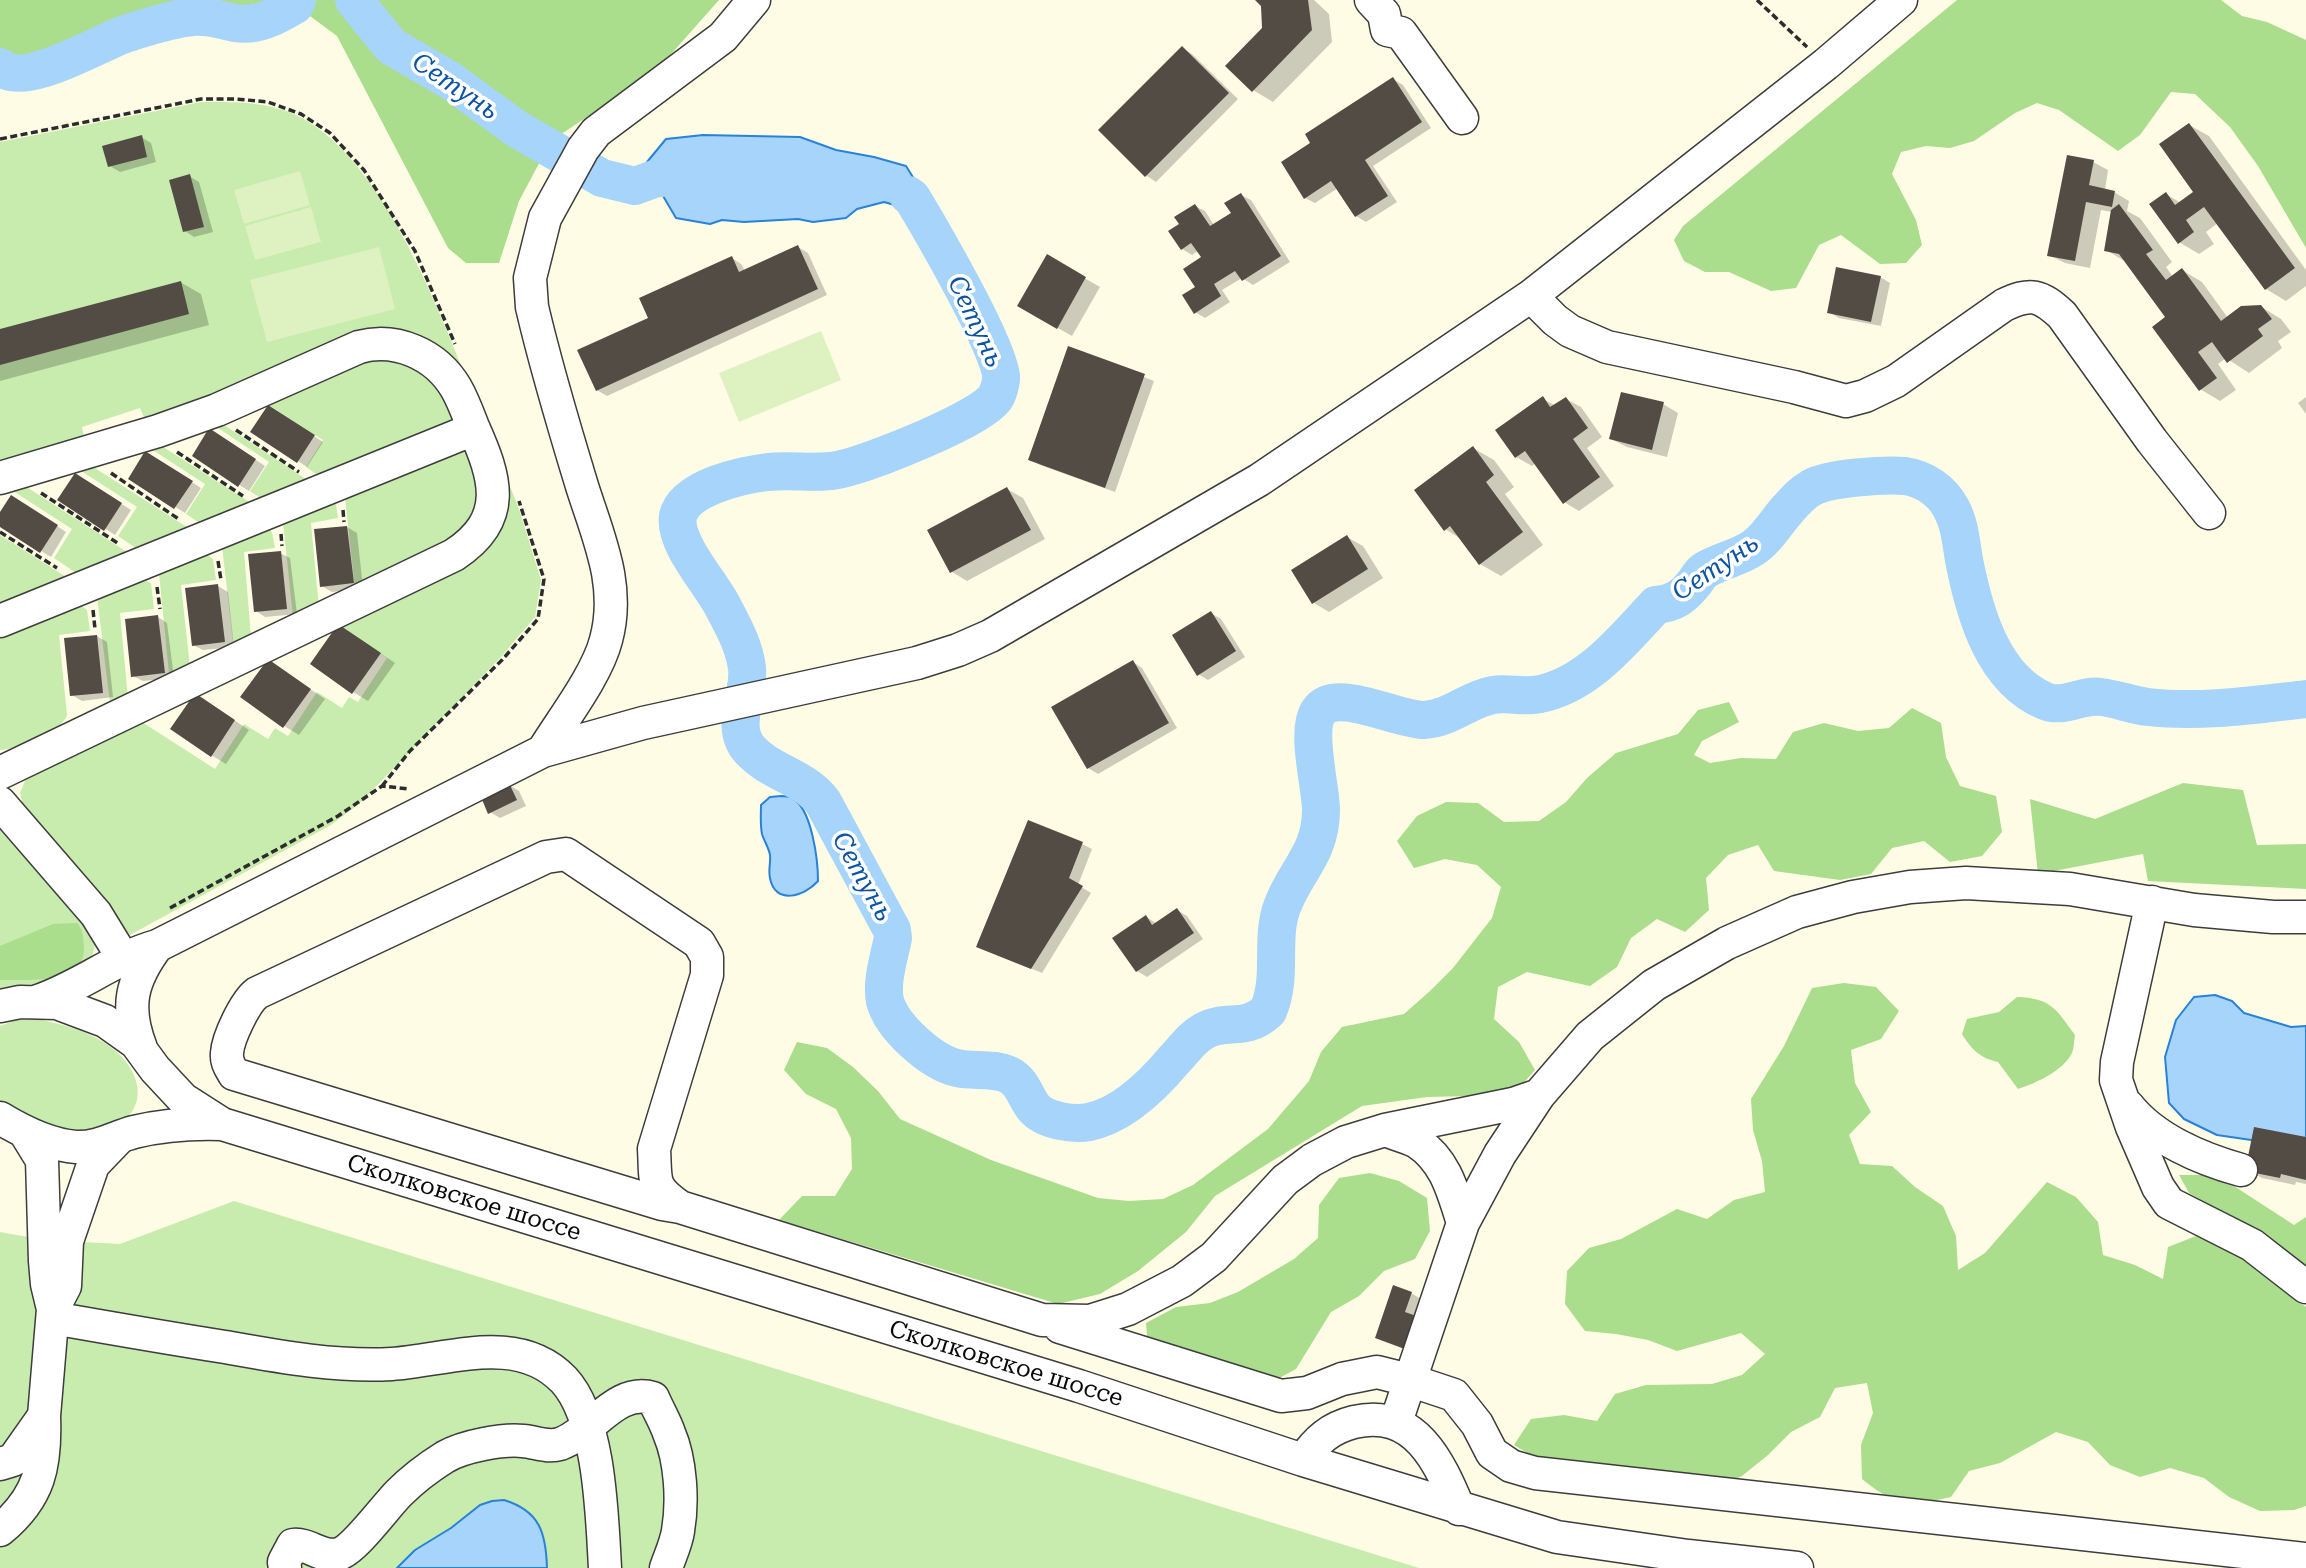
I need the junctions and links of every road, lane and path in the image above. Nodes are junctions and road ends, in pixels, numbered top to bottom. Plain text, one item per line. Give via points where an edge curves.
1 (754, 0) edge
2 (1371, 0) edge
3 (1757, 0) edge
4 (1901, 0) edge
5 (1826, 64) junction
6 (1462, 118) dead end
7 (1531, 296) junction
8 (234, 428) dead end
9 (474, 429) junction
10 (175, 451) dead end
11 (106, 470) dead end
12 (0, 478) edge
13 (325, 489) junction
14 (38, 491) dead end
15 (268, 512) junction
16 (2209, 513) dead end
17 (0, 532) edge
18 (206, 537) junction
19 (146, 562) junction
20 (85, 586) junction
21 (0, 621) edge
22 (543, 751) junction
23 (0, 773) edge
24 (444, 800) junction
25 (0, 803) edge
26 (2152, 902) junction
27 (165, 910) dead end
28 (2306, 917) edge
29 (157, 946) junction
30 (122, 958) junction
31 (38, 1001) junction
32 (0, 1006) edge
33 (144, 1054) junction
34 (1539, 1095) junction
35 (2121, 1097) junction
36 (222, 1124) junction
37 (13, 1126) edge
38 (1385, 1130) junction
39 (124, 1136) junction
40 (2241, 1170) dead end
41 (680, 1207) junction
42 (1463, 1223) junction
43 (2306, 1287) edge
44 (53, 1313) junction
45 (1042, 1320) junction
46 (1409, 1380) junction
47 (44, 1416) junction
48 (1396, 1422) junction
49 (588, 1427) junction
50 (1303, 1460) junction
51 (4, 1465) edge
52 (1459, 1509) junction
53 (0, 1530) edge
54 (2306, 1559) edge
55 (285, 1568) edge
56 (605, 1568) edge
57 (666, 1568) edge
58 (1797, 1568) edge

1 - 22 street via 723,37 596,132 545,218 530,278 532,307 604,552 611,593 606,641 594,669
2 - 6 street via 1384,14 1387,30 1401,33
3 - 5 path
4 - 5 street
5 - 7 street
7 - 16 street via 1570,331 1607,347 1846,401 1881,389 2004,306 2034,297 2062,315
7 - 22 street via 1259,480 990,636 917,663 643,723
8 - 13 path
9 - 12 street via 457,388 437,364 397,345 370,344 217,410
9 - 13 street
9 - 23 street via 494,489 484,524 463,549
10 - 15 path
11 - 18 path
13 - 15 street
14 - 19 path
15 - 18 street
17 - 20 path
18 - 19 street
19 - 20 street
20 - 21 street
22 - 24 street
24 - 27 path via 420,790 382,786 338,816
24 - 29 street
25 - 30 street via 96,914
26 - 28 street via 2194,910
26 - 34 street via 2070,889 1966,883 1910,887 1797,912 1727,943 1654,985 1590,1036
26 - 35 street via 2117,1062
29 - 30 street
29 - 33 street via 135,984 131,1003
30 - 31 street via 71,989
31 - 32 street
31 - 33 street via 57,1003 105,1021 125,1033
33 - 36 street via 183,1099
33 - 39 street via 154,1088 151,1101 146,1115
34 - 38 street
34 - 42 street
35 - 40 street via 2140,1121 2181,1147
35 - 43 street via 2169,1203 2252,1245
36 - 39 street via 172,1125
36 - 50 street, Сколковское шоссе via 1079,1386
37 - 39 street via 75,1147
37 - 44 street via 42,1160 46,1273
38 - 42 street via 1416,1142 1435,1158 1448,1176
38 - 45 street via 1346,1142 1312,1160 1285,1180 1214,1257 1182,1280 1128,1309 1090,1321
39 - 44 street via 93,1165 67,1241 65,1286
41 - 41 street via 234,1074 227,1052 244,1008 257,993 546,857 565,854 699,943 707,957 707,975 654,1149 660,1192
41 - 45 street
42 - 46 street
44 - 47 street
44 - 49 street via 332,1365 393,1364 489,1351 516,1354 538,1360 562,1379 577,1396
45 - 46 street via 1281,1396 1307,1393 1377,1371
46 - 48 street
46 - 54 street via 1454,1395 1492,1453 1511,1466 1535,1473
47 - 51 street
47 - 53 street via 46,1449 38,1480 28,1500
48 - 50 street via 1370,1419 1336,1427 1315,1443
48 - 52 street via 1441,1466
49 - 55 street via 551,1445 524,1441 463,1449 400,1491 352,1547 326,1555 293,1545
49 - 56 street via 601,1499
49 - 57 street via 631,1398 653,1398 671,1435 681,1500 678,1534
50 - 52 street, Сколковское шоссе
52 - 58 street, Сколковское шоссе via 1557,1537

